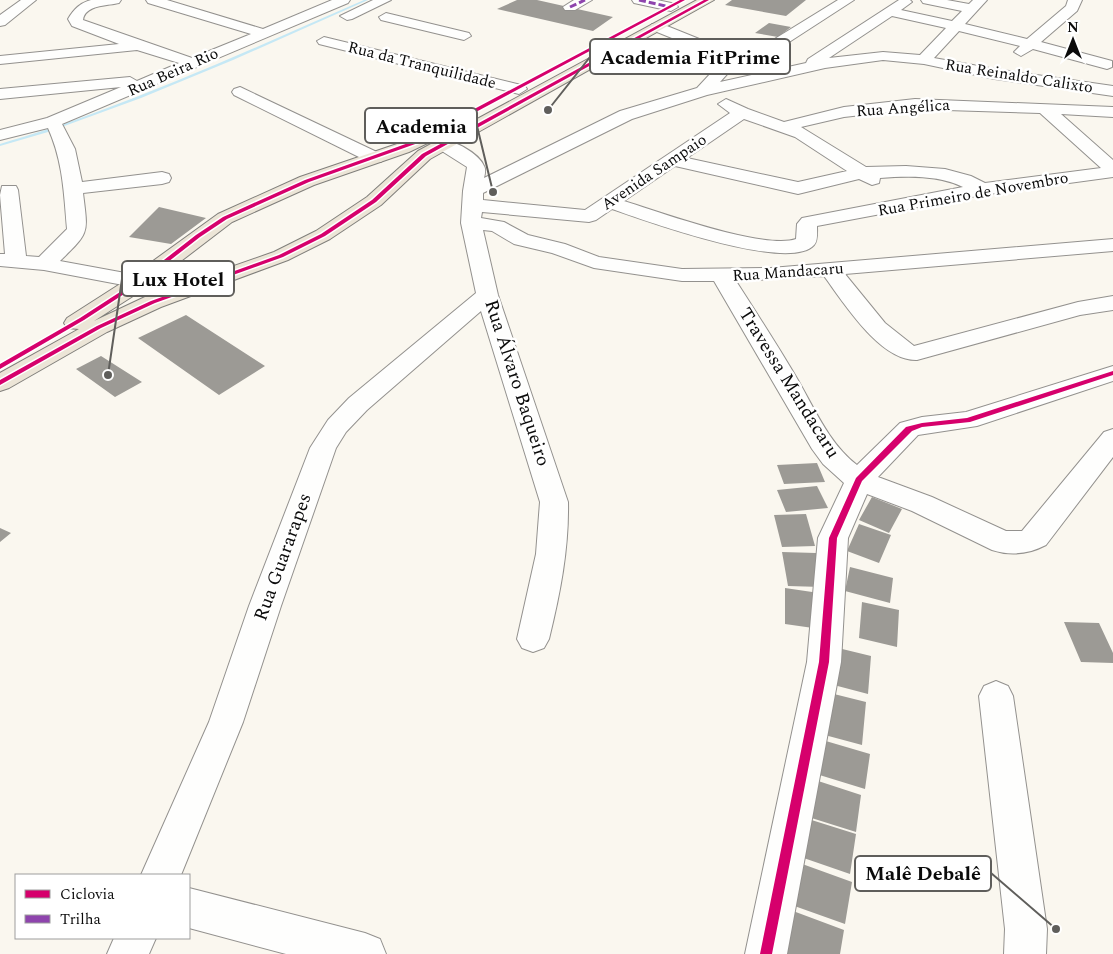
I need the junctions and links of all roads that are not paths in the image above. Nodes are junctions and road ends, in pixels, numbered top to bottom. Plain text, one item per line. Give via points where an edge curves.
1 (29, 0) edge
2 (114, 0) edge
3 (152, 0) edge
4 (343, 0) edge
5 (384, 0) edge
6 (585, 0) edge
7 (638, 0) edge
8 (707, 0) edge
9 (847, 0) edge
10 (907, 0) edge
11 (928, 0) edge
12 (1075, 0) edge
13 (677, 3) edge
14 (976, 4) edge
15 (570, 7) dead end
16 (17, 8) junction
17 (0, 9) edge
18 (890, 12) junction
19 (347, 16) dead end
20 (386, 17) dead end
21 (0, 22) edge
22 (957, 26) junction
23 (657, 27) junction
24 (427, 28) junction
25 (263, 33) junction
26 (464, 36) dead end
27 (324, 41) dead end
28 (1031, 44) junction
29 (138, 46) junction
30 (376, 53) junction
31 (734, 58) junction
32 (0, 60) edge
33 (924, 60) junction
34 (1110, 61) edge
35 (193, 63) junction
36 (801, 69) junction
37 (995, 74) junction
38 (157, 79) junction
39 (1083, 87) junction
40 (519, 89) junction
41 (703, 91) junction
42 (1113, 91) edge
43 (240, 92) dead end
44 (0, 94) edge
45 (1044, 108) junction
46 (1113, 112) edge
47 (742, 113) junction
48 (786, 126) junction
49 (56, 127) junction
50 (0, 135) edge
51 (443, 144) junction
52 (375, 158) junction
53 (673, 160) junction
54 (1113, 171) edge
55 (861, 173) junction
56 (162, 178) dead end
57 (307, 181) junction
58 (74, 189) junction
59 (982, 189) junction
60 (10, 190) dead end
61 (374, 201) junction
62 (609, 202) junction
63 (914, 203) junction
64 (472, 206) junction
65 (589, 216) junction
66 (198, 236) junction
67 (1113, 245) edge
68 (568, 252) junction
69 (8, 261) edge
70 (44, 264) junction
71 (830, 269) junction
72 (242, 270) junction
73 (722, 276) junction
74 (139, 282) junction
75 (487, 295) junction
76 (1113, 303) edge
77 (0, 366) edge
78 (1113, 373) edge
79 (0, 383) edge
80 (1113, 438) edge
81 (859, 480) junction
82 (533, 640) dead end
83 (996, 696) dead end
84 (161, 874) edge
85 (190, 908) edge
86 (135, 939) edge
87 (128, 954) edge
88 (365, 954) edge
89 (766, 954) edge
90 (1025, 954) edge

1 - 16 street
2 - 29 street via 87,5 75,19 77,23
3 - 25 street
4 - 25 street, Rua Beira Rio
5 - 19 street
6 - 15 street
7 - 13 street
8 - 23 main road
9 - 31 street via 778,42
10 - 18 street
11 - 14 street
12 - 28 street via 1072,8
13 - 40 main road
14 - 22 street
16 - 17 street
16 - 21 street
18 - 22 street
18 - 36 street
20 - 24 street
22 - 28 street
22 - 33 street
23 - 31 street
23 - 51 main road
24 - 26 street
24 - 30 street
25 - 35 street, Rua Beira Rio
27 - 30 street, Rua da Tranquilidade
28 - 34 street
28 - 37 street
29 - 32 street
29 - 35 street
30 - 40 street, Rua da Tranquilidade
31 - 41 street
33 - 36 street, Rua Reinaldo Calixto via 874,56
33 - 37 street, Rua Reinaldo Calixto
34 - 39 street
35 - 38 street, Rua Beira Rio
36 - 41 street, Rua Reinaldo Calixto
37 - 39 street, Rua Reinaldo Calixto
38 - 44 street
38 - 49 street, Rua Beira Rio
39 - 42 street, Rua Reinaldo Calixto
40 - 52 main road via 416,142
41 - 47 street
41 - 64 street, Rua Reinaldo Calixto via 626,115
43 - 52 street
45 - 46 street, Rua Angélica
45 - 48 street, Rua Angélica via 915,104 844,112
45 - 54 street
47 - 48 street
47 - 53 street, Avenida Sampaio
48 - 55 street
49 - 50 street, Rua Beira Rio
49 - 58 street via 66,149
51 - 61 main road via 424,155
51 - 64 street, Rua Álvaro Baqueiro via 472,161 476,167
52 - 57 main road
53 - 55 street via 798,188
53 - 62 street, Avenida Sampaio
54 - 59 street, Rua Primeiro de Novembro
55 - 59 street via 906,171 945,176 964,180
55 - 63 street
56 - 58 street
57 - 61 main road via 340,176 363,177 375,184
57 - 66 main road via 226,218
58 - 70 street via 77,229 72,238
59 - 63 street, Rua Primeiro de Novembro
60 - 69 street
61 - 72 main road via 323,235
62 - 63 street, Rua Primeiro de Novembro via 719,238 765,246 804,244 808,223
62 - 65 street, Avenida Sampaio
64 - 65 street, Avenida Sampaio
64 - 68 street, Rua Mandacaru via 521,240
64 - 75 street, Rua Álvaro Baqueiro
65 - 68 street
66 - 72 main road via 188,255 191,266 208,271
66 - 74 main road
67 - 71 street, Rua Mandacaru
68 - 73 street, Rua Mandacaru via 594,262 637,270
69 - 70 street
70 - 74 street
71 - 73 street, Rua Mandacaru
71 - 76 street via 876,326 903,350 913,353 1078,309
72 - 79 main road via 153,302 100,327
73 - 81 street, Travessa Mandacaru via 817,435 843,469
74 - 77 main road
75 - 82 street, Rua Álvaro Baqueiro via 554,502 555,519 544,595
75 - 84 street, Rua Guararapes via 358,404 337,426 323,448 226,722
78 - 81 street via 968,420 910,429
80 - 81 street, Travessa Mandacaru via 1036,537 1027,542 1002,542 922,504
81 - 89 street via 833,538 824,662
83 - 90 street via 1026,929
85 - 88 street
86 - 87 street

